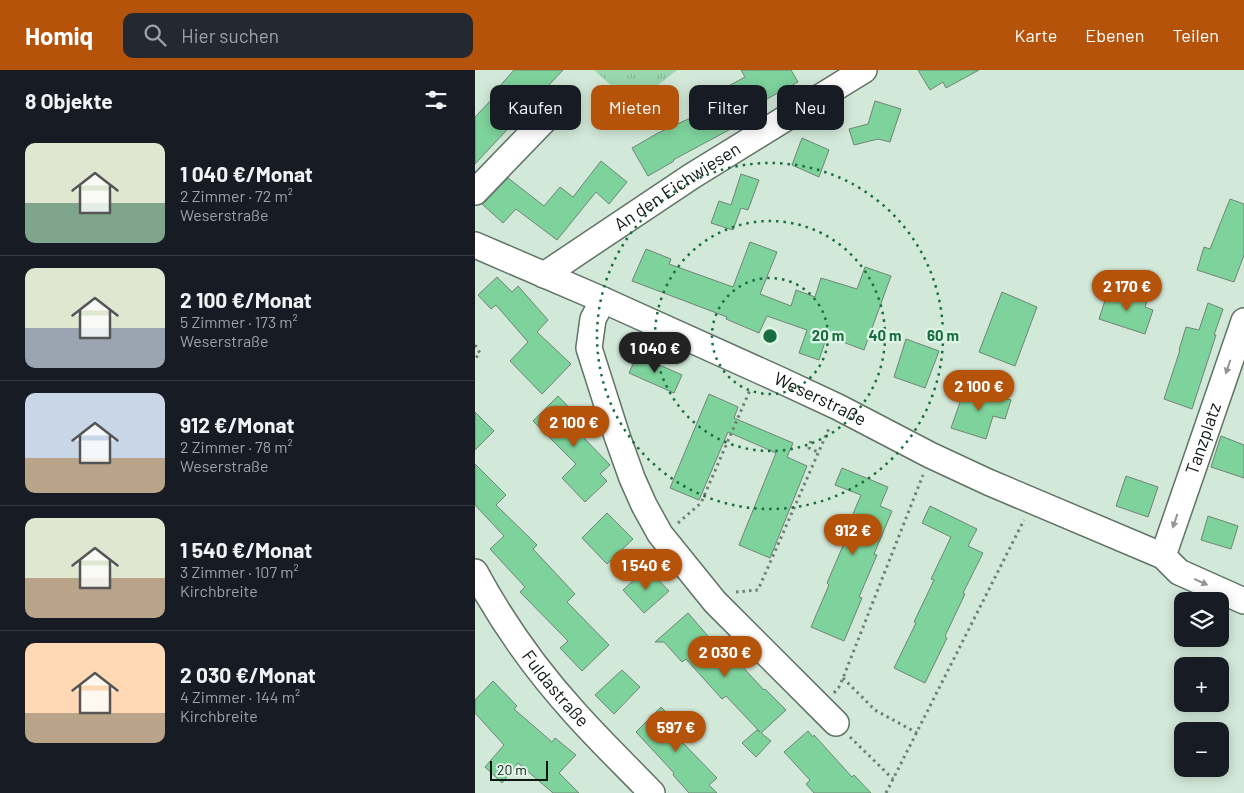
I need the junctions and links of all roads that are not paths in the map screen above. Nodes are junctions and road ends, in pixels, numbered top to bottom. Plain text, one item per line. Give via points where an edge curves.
1 (864, 70) edge
2 (535, 130) edge
3 (475, 192) edge
4 (475, 245) edge
5 (544, 275) junction
6 (603, 300) junction
7 (1244, 321) edge
8 (1163, 556) junction
9 (475, 572) edge
10 (1244, 583) edge
11 (1244, 601) edge
12 (828, 715) road end
13 (652, 793) edge

1 - 5 street, An den Eichwiesen via 692,176
2 - 3 street
4 - 5 street, Weserstraße
5 - 6 street, Weserstraße
6 - 8 street, Weserstraße via 838,407 930,455
6 - 12 street via 593,319 589,348 617,436 644,505 660,534 715,602
7 -> 8 street, Tanzplatz
8 - 10 street, Weserstraße via 1184,556
8 -> 11 street, Weserstraße via 1179,572
9 - 13 street, Fuldastraße via 507,626 545,678

